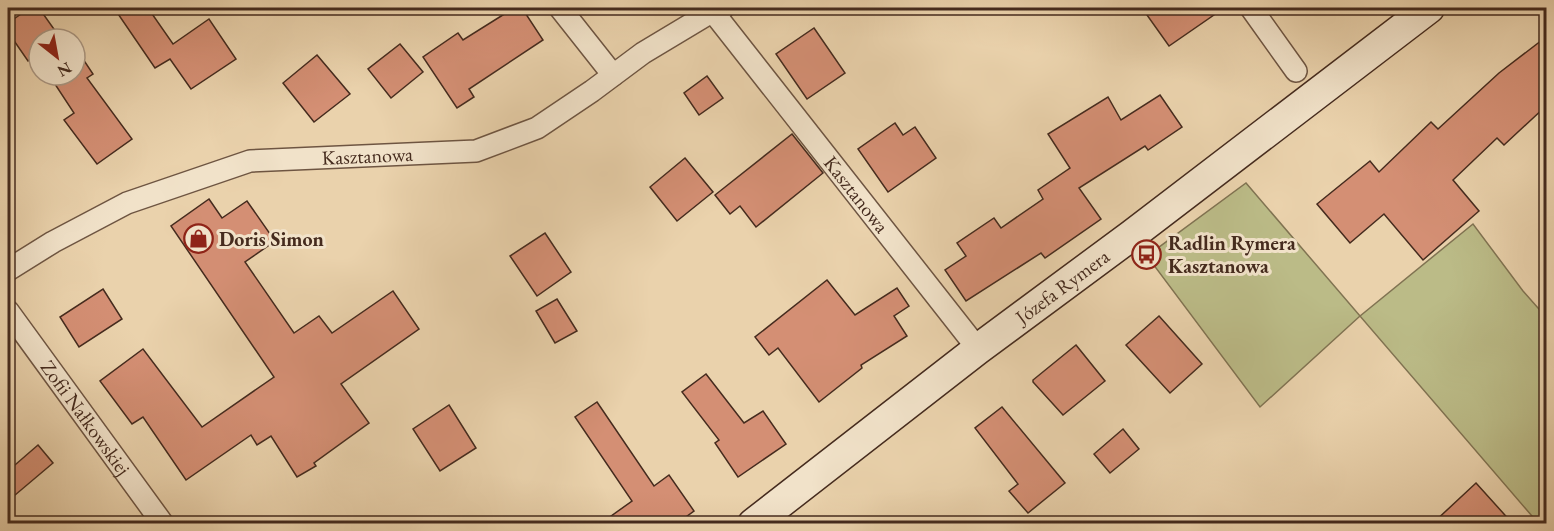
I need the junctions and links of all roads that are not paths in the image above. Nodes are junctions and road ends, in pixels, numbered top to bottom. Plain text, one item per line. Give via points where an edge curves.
1 (560, 8) edge
2 (1251, 8) edge
3 (1429, 8) edge
4 (715, 9) edge
5 (1296, 71) dead end
6 (614, 75) junction
7 (8, 270) edge
8 (8, 311) edge
9 (978, 349) junction
10 (768, 519) edge
11 (163, 524) edge

1 - 6 street
2 - 5 street
3 - 9 street, Józefa Rymera
4 - 6 street, Kasztanowa
4 - 9 street, Kasztanowa
6 - 7 street, Kasztanowa via 537,128 476,151 250,160 127,203
8 - 11 street, Zofii Nałkowskiej
9 - 10 street, Józefa Rymera

